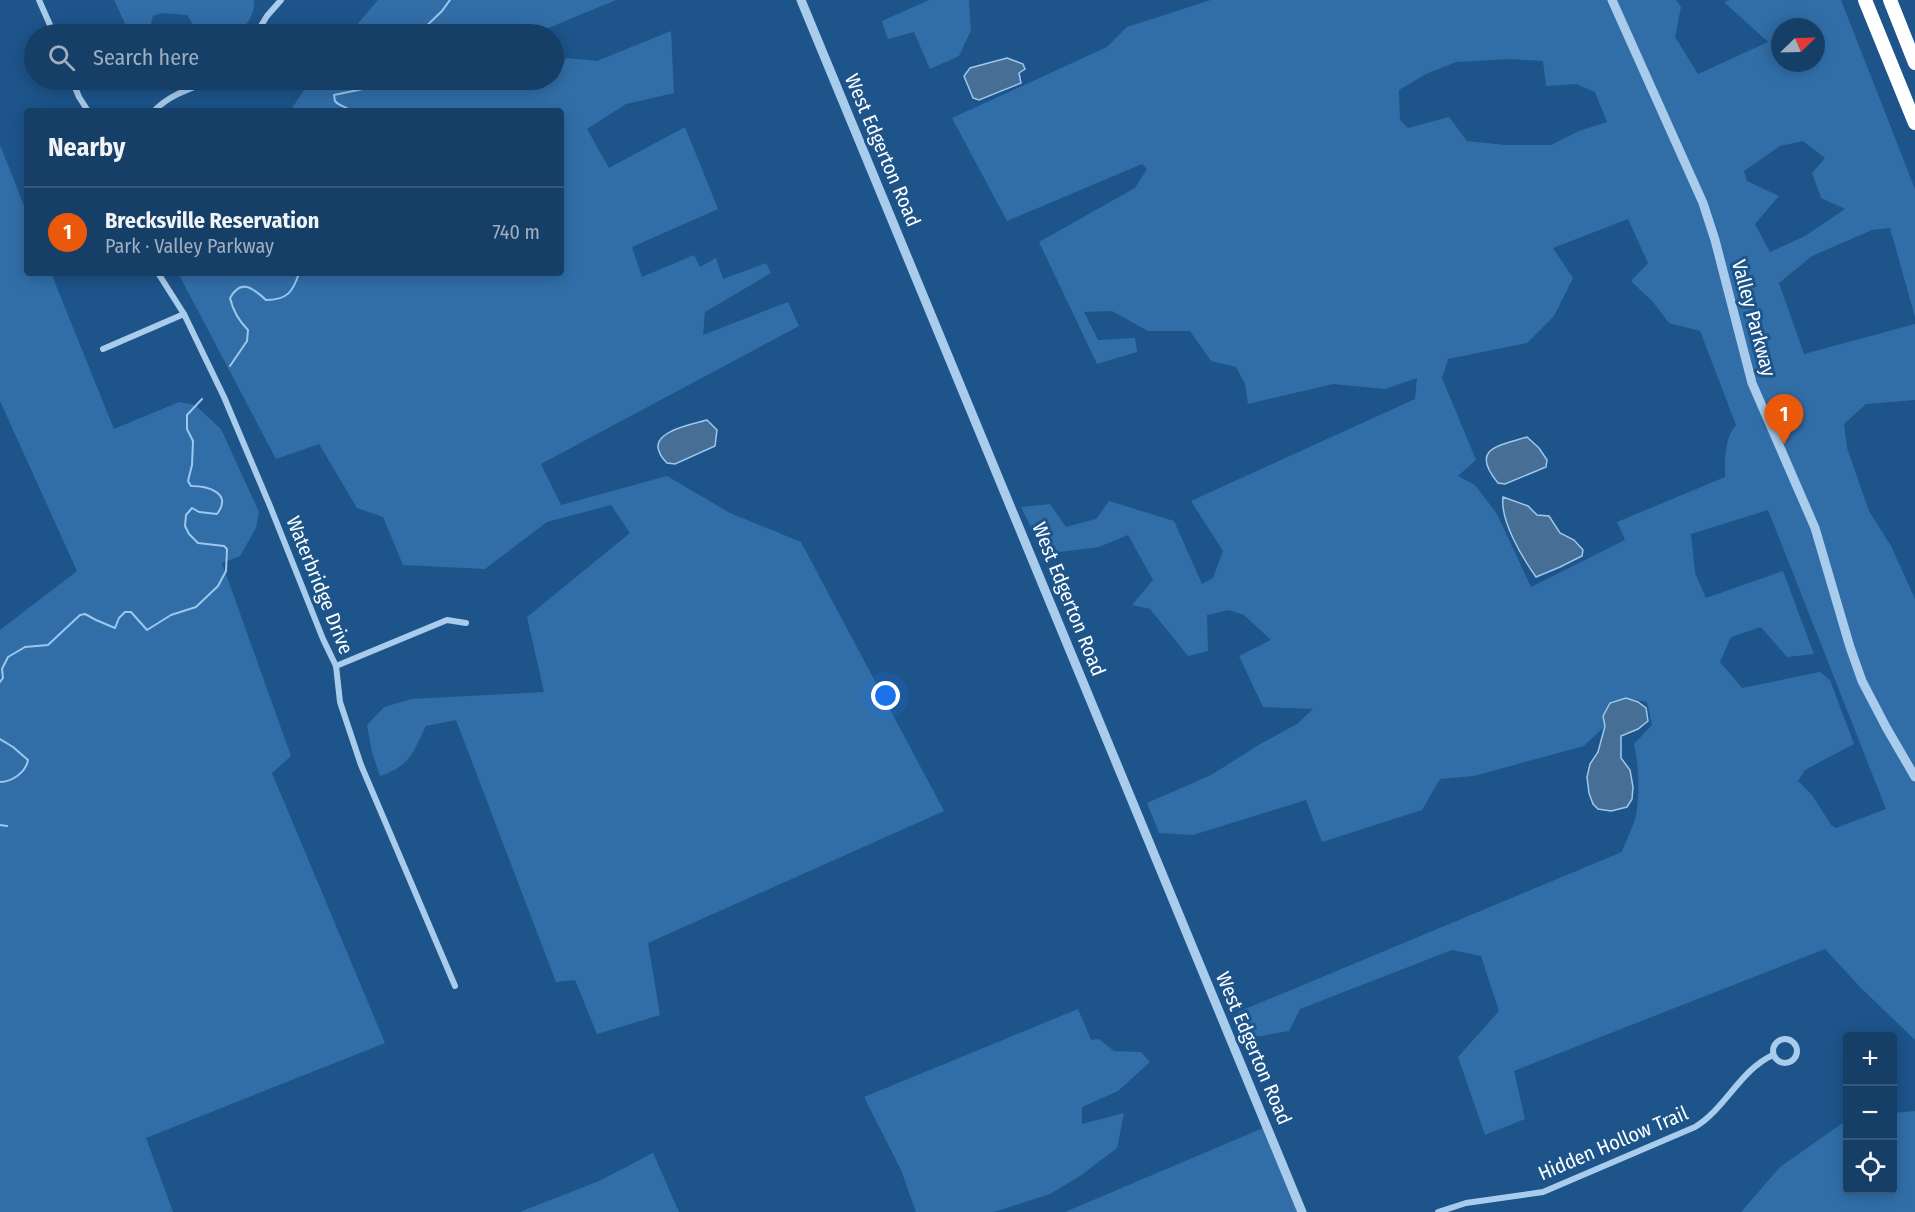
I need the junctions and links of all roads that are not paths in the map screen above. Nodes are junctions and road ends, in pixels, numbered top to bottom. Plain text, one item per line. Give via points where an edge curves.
1 (39, 0) edge
2 (281, 0) edge
3 (801, 0) edge
4 (1612, 0) edge
5 (1865, 0) edge
6 (1890, 0) edge
7 (50, 24) edge
8 (262, 24) edge
9 (1915, 63) edge
10 (76, 90) edge
11 (186, 90) edge
12 (86, 108) edge
13 (157, 108) edge
14 (1915, 123) edge
15 (160, 276) edge
16 (184, 314) junction
17 (104, 349) dead end
18 (466, 623) dead end
19 (336, 666) junction
20 (1915, 777) edge
21 (455, 986) dead end
22 (1773, 1055) dead end
23 (1302, 1212) edge
24 (1438, 1212) edge

1 - 7 street
2 - 8 street
3 - 23 street, West Edgerton Road
4 - 20 street, Valley Parkway via 1703,203 1752,383 1815,528 1862,681
5 - 14 highway
6 - 9 highway
10 - 12 street
11 - 13 street
15 - 16 street, Waterbridge Drive
16 - 17 street
16 - 19 street, Waterbridge Drive via 228,408
18 - 19 street via 447,620
19 - 21 street, Waterbridge Drive via 340,702 361,765
22 - 24 street, Hidden Hollow Trail via 1756,1065 1712,1115 1695,1127 1543,1192 1466,1203

